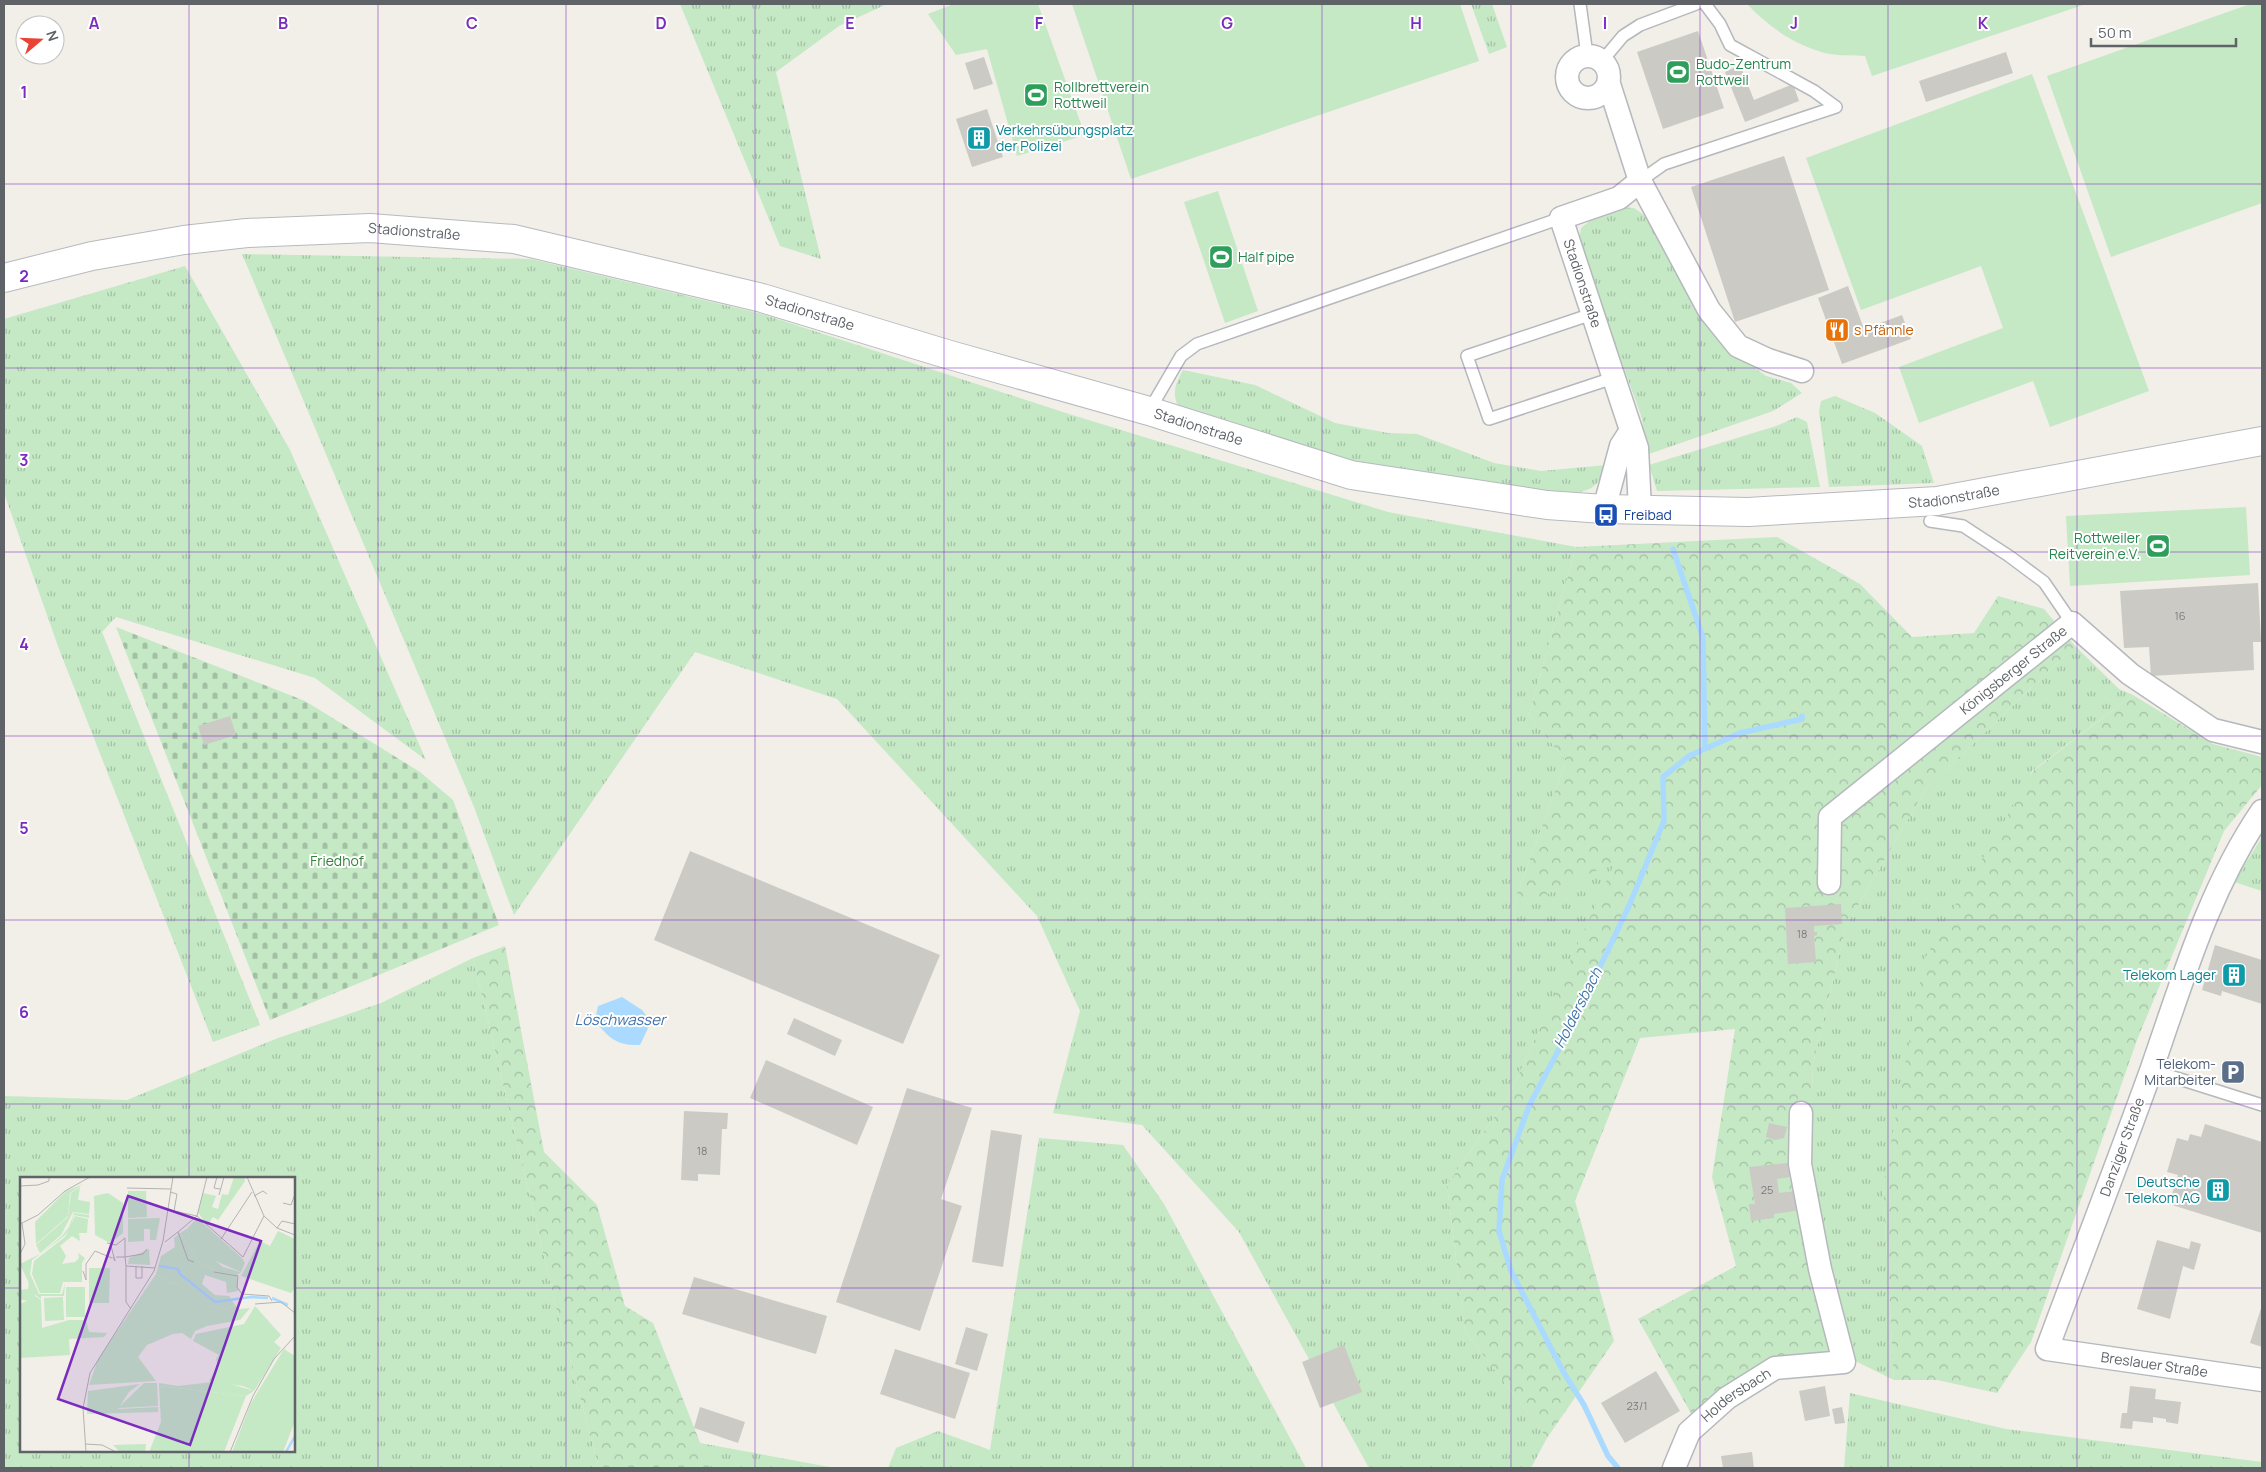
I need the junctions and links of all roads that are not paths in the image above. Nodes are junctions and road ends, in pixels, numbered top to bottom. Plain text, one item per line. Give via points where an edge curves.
1 (1580, 4) edge
2 (1696, 4) edge
3 (1705, 4) edge
4 (1595, 58) junction
5 (1609, 84) junction
6 (1640, 181) junction
7 (1561, 218) junction
8 (4, 278) edge
9 (1592, 314) junction
10 (1802, 371) dead end
11 (1613, 378) junction
12 (1150, 411) junction
13 (1630, 432) junction
14 (2262, 441) edge
15 (1604, 509) junction
16 (1640, 510) junction
17 (1930, 521) dead end
18 (2072, 623) junction
19 (2262, 742) edge
20 (2262, 811) edge
21 (1829, 883) dead end
22 (2151, 1070) junction
23 (2262, 1105) edge
24 (1801, 1114) dead end
25 (2047, 1349) joint
26 (2262, 1380) edge
27 (1674, 1468) edge

1 - 4 lane
2 - 4 lane via 1640,25
3 - 6 lane via 1730,45 1814,91 1836,107 1664,164
4 - 5 street via 1608,67
4 - 5 street via 1579,57 1568,70 1567,78 1574,93 1581,97 1598,96
5 - 6 street
6 - 7 street via 1619,198
6 - 10 street via 1709,310 1738,346
7 - 9 street, Stadionstraße
7 - 12 lane via 1197,344 1180,356
8 - 12 street, Stadionstraße via 92,256 247,233 370,228 514,239 762,298
9 - 11 street, Stadionstraße
9 - 11 lane via 1467,356 1489,419
11 - 13 street, Stadionstraße
12 - 15 street, Stadionstraße via 1352,475 1547,505
13 - 15 street via 1621,446
13 - 16 street, Stadionstraße via 1637,448
14 - 16 street, Stadionstraße via 1937,501 1748,512
15 - 16 street, Stadionstraße
17 - 18 lane via 1963,526 2009,556 2044,582
18 - 19 street, Königsberger Straße via 2130,674 2213,730
18 - 21 street, Königsberger Straße via 1830,817
20 - 22 street, Danziger Straße via 2242,840 2201,925
22 - 23 lane
22 - 25 street, Danziger Straße
24 - 27 street, Holdersbach via 1800,1164 1820,1268 1844,1362 1775,1368 1726,1398 1688,1432
25 - 26 street, Breslauer Straße

